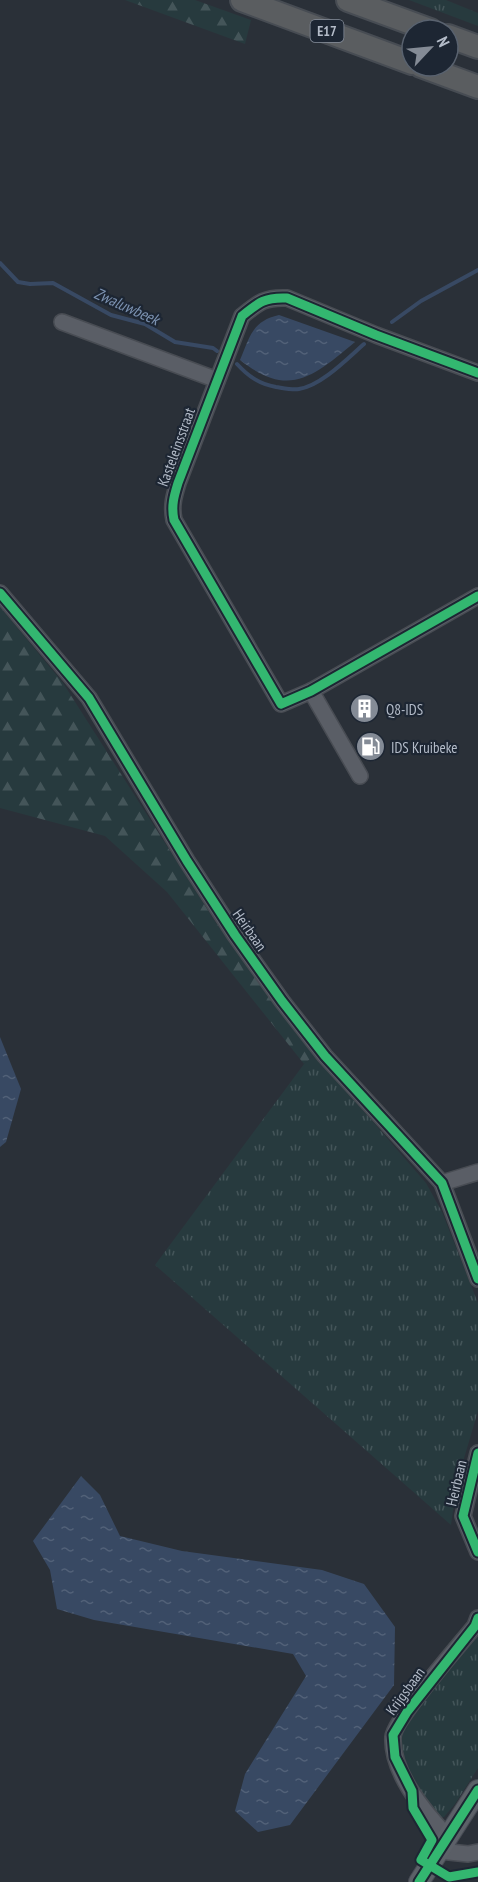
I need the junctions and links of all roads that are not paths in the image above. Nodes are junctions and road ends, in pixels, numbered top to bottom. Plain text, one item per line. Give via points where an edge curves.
1 (242, 0) edge
2 (348, 0) edge
3 (400, 19) edge
4 (460, 40) edge
5 (478, 47) edge
6 (400, 59) edge
7 (454, 78) edge
8 (478, 87) edge
9 (62, 322) dead end
10 (478, 373) edge
11 (217, 380) junction
12 (0, 593) edge
13 (478, 596) edge
14 (311, 691) junction
15 (360, 776) dead end
16 (478, 1172) edge
17 (442, 1183) junction
18 (478, 1279) edge
19 (478, 1453) edge
20 (478, 1552) edge
21 (478, 1618) edge
22 (478, 1790) edge
23 (444, 1844) junction
24 (478, 1852) edge
25 (419, 1882) edge

1 - 6 highway, E17
2 - 3 highway, E17
4 - 5 highway
7 - 8 highway
9 - 11 street
10 - 11 street, Kasteleinsstraat via 287,298 271,297 242,316
11 - 14 street, Kasteleinsstraat via 173,499 174,520 281,704
12 - 17 street, Heirbaan via 88,698 181,852 282,1001 325,1056
13 - 14 street, Kasteleinsstraat
14 - 15 street
16 - 17 street
17 - 18 street, Heirbaan
19 - 20 street, Heirbaan via 463,1516
21 - 23 street, Krijgsbaan via 393,1735 395,1757
22 - 23 main road
23 - 24 street via 468,1854
23 - 25 main road

